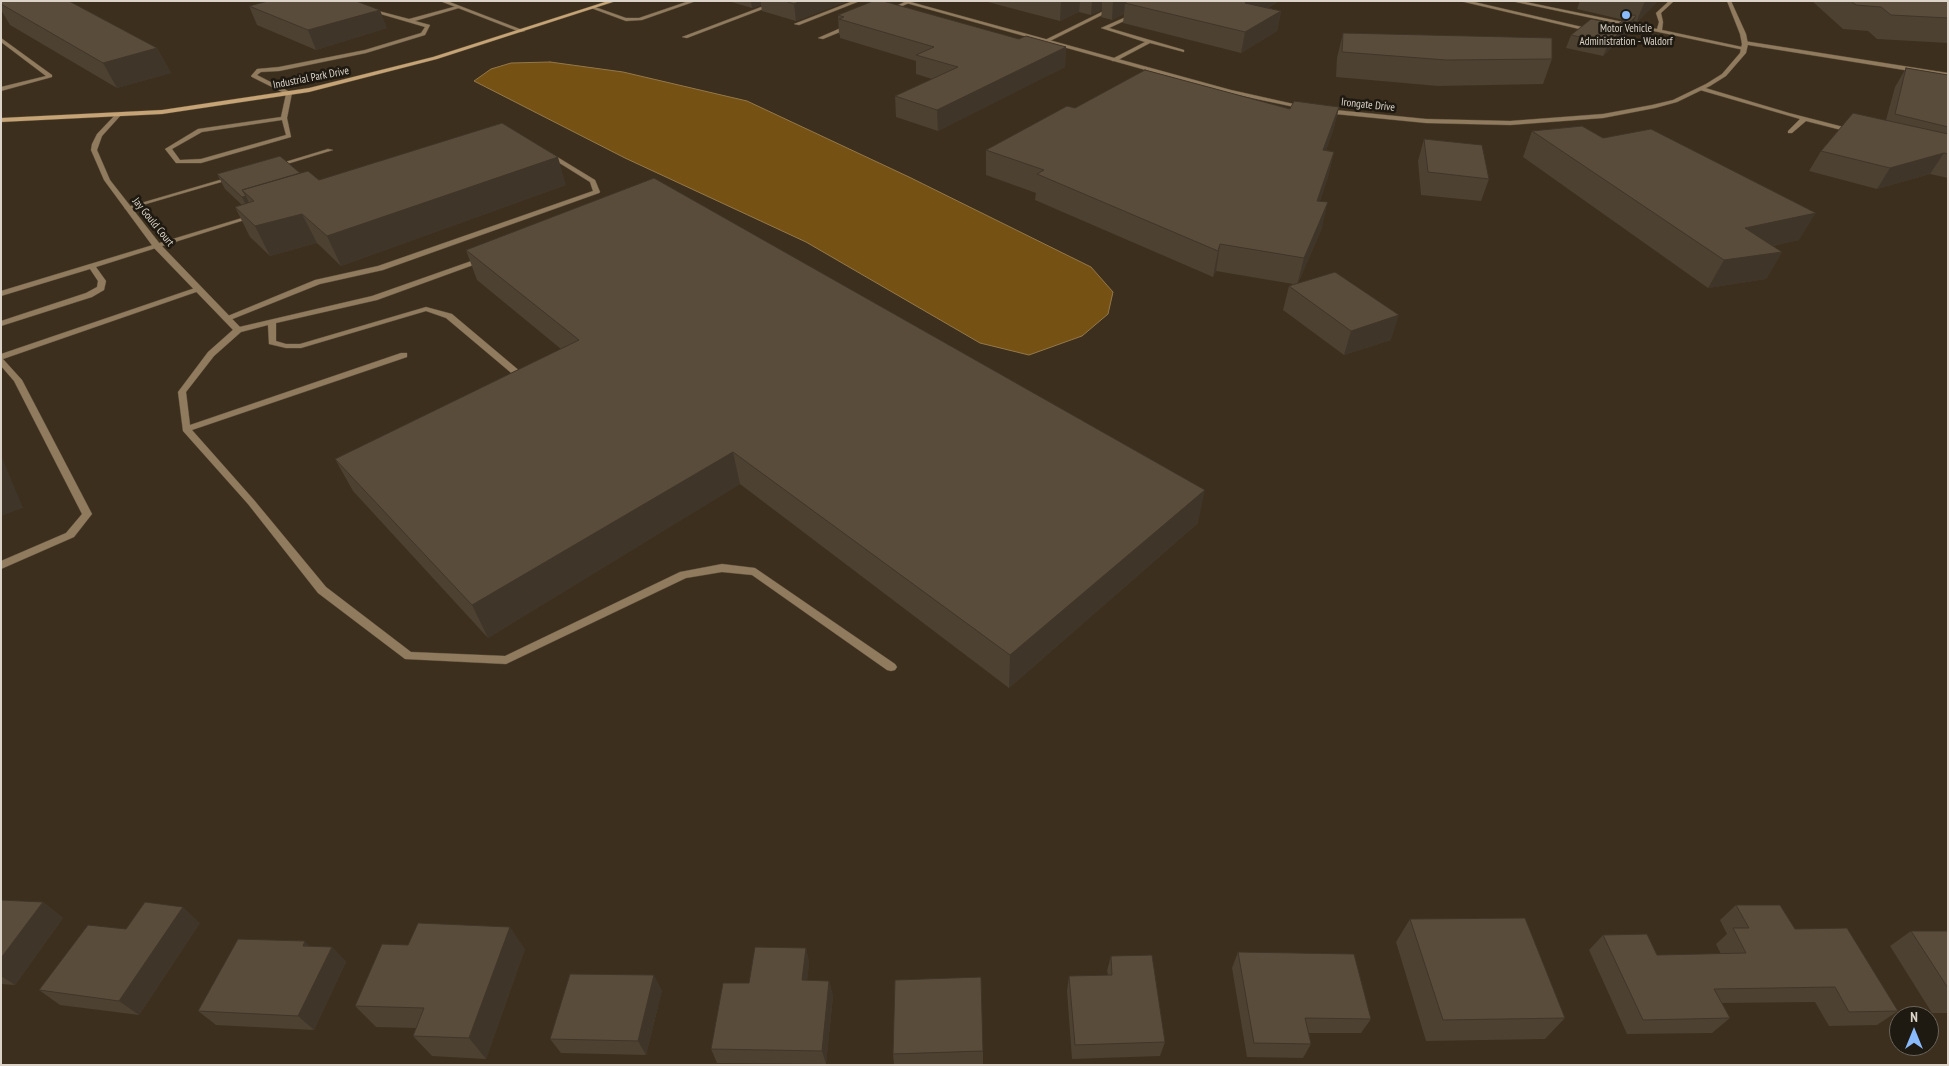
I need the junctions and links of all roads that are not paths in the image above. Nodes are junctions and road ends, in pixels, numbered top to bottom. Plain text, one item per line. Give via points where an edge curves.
1 (442, 1) edge
2 (614, 1) edge
3 (694, 1) edge
4 (782, 1) edge
5 (858, 1) edge
6 (1128, 1) edge
7 (1462, 1) edge
8 (1513, 1) edge
9 (1672, 1) edge
10 (1729, 1) edge
11 (904, 2) edge
12 (457, 7) junction
13 (365, 8) edge
14 (593, 8) junction
15 (1144, 9) edge
16 (881, 14) edge
17 (410, 20) junction
18 (798, 24) edge
19 (856, 24) edge
20 (1626, 24) junction
21 (1620, 29) edge
22 (522, 31) junction
23 (1599, 31) edge
24 (1659, 31) junction
25 (685, 37) dead end
26 (821, 38) dead end
27 (1, 39) edge
28 (1046, 41) junction
29 (1149, 42) junction
30 (1744, 46) junction
31 (1182, 51) dead end
32 (1114, 60) junction
33 (1948, 75) edge
34 (1, 89) edge
35 (1702, 89) junction
36 (290, 94) junction
37 (1312, 109) edge
38 (1322, 110) edge
39 (118, 115) junction
40 (284, 118) junction
41 (1804, 119) junction
42 (1, 120) edge
43 (1790, 132) dead end
44 (1864, 134) edge
45 (537, 147) edge
46 (330, 150) dead end
47 (266, 168) edge
48 (238, 176) edge
49 (127, 208) junction
50 (262, 214) edge
51 (157, 246) junction
52 (493, 256) edge
53 (92, 266) junction
54 (198, 290) junction
55 (1, 294) edge
56 (227, 318) junction
57 (272, 321) junction
58 (1, 324) edge
59 (238, 330) junction
60 (404, 354) dead end
61 (1, 357) edge
62 (1, 361) edge
63 (530, 384) edge
64 (186, 429) junction
65 (1, 565) edge
66 (891, 666) dead end

1 - 12 street
2 - 14 street, Industrial Park Drive
3 - 14 street via 640,20 626,20
4 - 25 street
5 - 18 street
6 - 28 street
7 - 23 street
8 - 20 street
9 - 24 street via 1658,12
10 - 30 street via 1743,34
11 - 16 street
11 - 28 street
12 - 17 street
12 - 22 street
13 - 17 street
14 - 22 street, Industrial Park Drive
15 - 29 street via 1104,28
17 - 36 street via 428,26 423,34 366,51 280,69 258,70 254,76
19 - 26 street
20 - 21 street
20 - 24 street
22 - 36 street, Industrial Park Drive via 394,70
24 - 30 street
27 - 34 street via 50,76
28 - 32 street
29 - 31 street
29 - 32 street
30 - 33 street
30 - 35 street, Irongate Drive via 1735,64
32 - 37 street via 1259,99
35 - 38 street, Irongate Drive via 1675,101 1635,112 1536,122 1426,121
35 - 41 street
36 - 39 street, Industrial Park Drive
36 - 40 street
39 - 42 street, Industrial Park Drive
39 - 49 street, Jay Gould Court via 99,135 94,150 107,180
40 - 40 street via 200,130 168,149 178,162 202,161 289,136
41 - 43 street
41 - 44 street
45 - 56 street via 593,181 597,192 380,268 318,282
46 - 47 street
48 - 49 street
49 - 51 street, Jay Gould Court
50 - 51 street
51 - 53 street
51 - 54 street, Jay Gould Court
52 - 57 street via 374,298
53 - 55 street
53 - 58 street via 102,281 101,288 89,295
54 - 56 street, Jay Gould Court
54 - 61 street
56 - 59 street, Jay Gould Court
57 - 59 street
57 - 63 street via 272,342 301,346 413,312 426,309 440,312
59 - 64 street via 211,354 182,392
60 - 64 street
62 - 65 street via 18,380 86,514 70,535
64 - 66 street via 251,502 322,590 409,656 506,660 684,575 722,568 755,572

